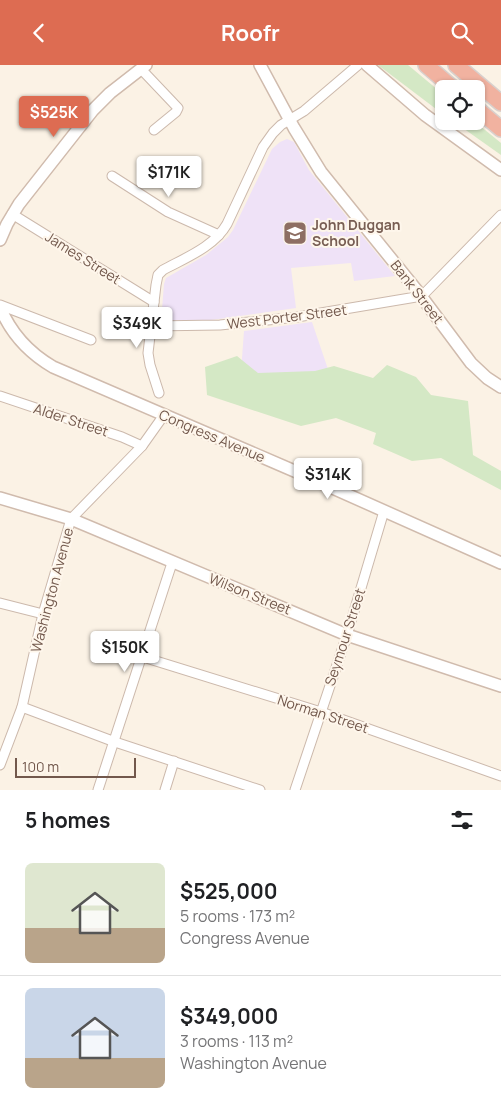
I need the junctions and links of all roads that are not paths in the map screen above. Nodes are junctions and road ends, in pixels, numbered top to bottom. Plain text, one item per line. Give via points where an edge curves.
1 (260, 65) edge
2 (358, 65) edge
3 (367, 65) edge
4 (426, 65) edge
5 (456, 65) edge
6 (143, 67) edge
7 (444, 80) edge
8 (501, 103) edge
9 (485, 116) edge
10 (290, 120) junction
11 (501, 129) edge
12 (154, 130) dead end
13 (501, 170) edge
14 (112, 176) dead end
15 (12, 214) junction
16 (501, 215) edge
17 (219, 235) junction
18 (0, 240) edge
19 (422, 297) junction
20 (154, 302) junction
21 (0, 306) edge
22 (151, 326) junction
23 (91, 340) dead end
24 (501, 387) edge
25 (159, 393) dead end
26 (0, 396) edge
27 (164, 415) junction
28 (142, 446) junction
29 (0, 498) edge
30 (384, 511) junction
31 (71, 519) junction
32 (172, 563) junction
33 (501, 563) edge
34 (0, 603) edge
35 (43, 615) junction
36 (347, 635) junction
37 (143, 657) junction
38 (501, 685) edge
39 (22, 707) junction
40 (321, 712) junction
41 (115, 742) junction
42 (174, 761) junction
43 (0, 765) edge
44 (501, 776) edge
45 (98, 790) edge
46 (165, 790) edge
47 (260, 790) edge
48 (294, 790) edge

1 - 10 street, Bank Street
2 - 10 street
3 - 13 street via 425,115
4 - 7 highway
5 - 8 highway
6 - 12 street via 178,108
6 - 15 street via 93,110
9 - 11 highway
10 - 17 street via 267,139
10 - 19 street, Bank Street via 321,173
14 - 17 street via 168,212
15 - 18 street
15 - 20 street, James Street
16 - 19 street
17 - 20 street via 160,272
19 - 22 street, West Porter Street via 305,316 230,324
19 - 24 street, Bank Street via 471,363
20 - 22 street
21 - 23 street
21 - 27 street, Congress Avenue via 20,341 41,359
22 - 25 street via 149,358
26 - 28 street, Alder Street
27 - 28 street, Washington Avenue
27 - 30 street, Congress Avenue
28 - 31 street, Washington Avenue
29 - 31 street, Wilson Street
30 - 33 street, Congress Avenue
30 - 36 street, Seymour Street
31 - 32 street, Wilson Street
31 - 35 street, Washington Avenue
32 - 36 street, Wilson Street
32 - 37 street
34 - 35 street
35 - 39 street, Washington Avenue
36 - 38 street, Wilson Street
36 - 40 street, Seymour Street
37 - 40 street, Norman Street
37 - 41 street
39 - 41 street
39 - 43 street, Washington Avenue
40 - 44 street, Norman Street
40 - 48 street, Seymour Street
41 - 42 street
41 - 45 street
42 - 46 street
42 - 47 street

